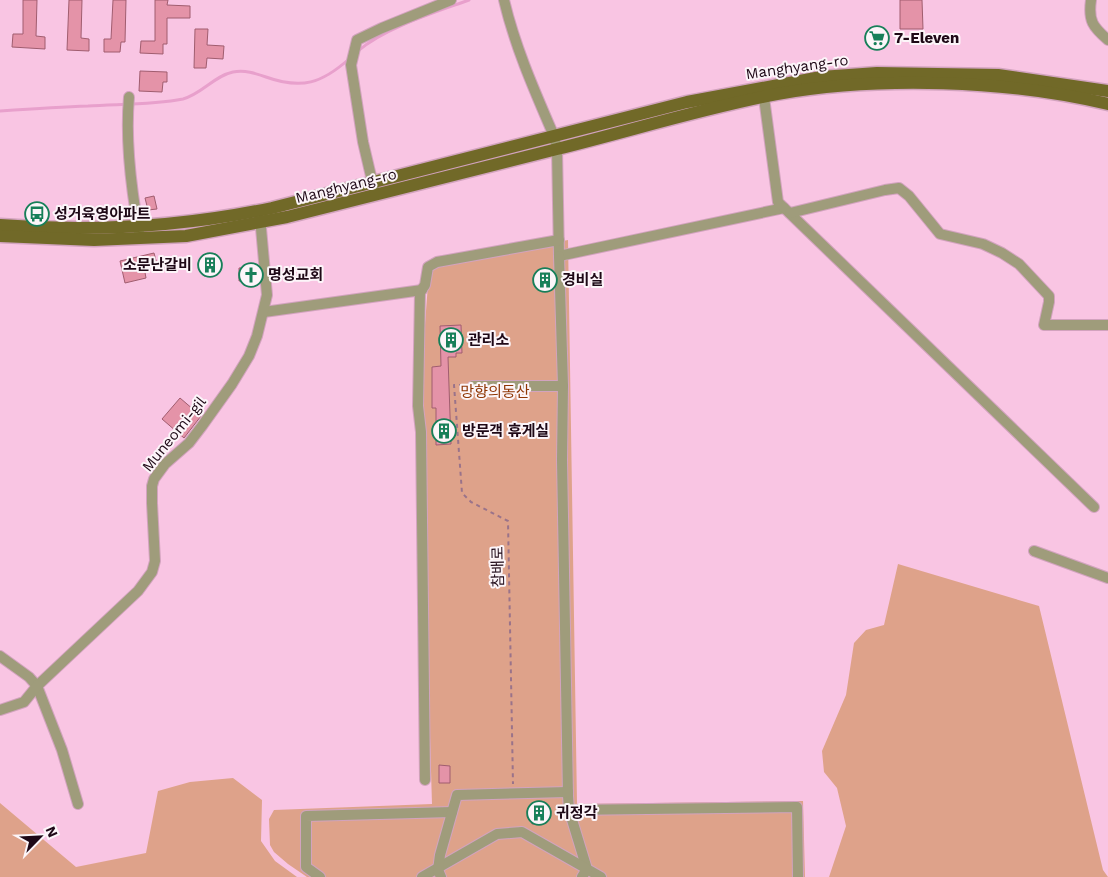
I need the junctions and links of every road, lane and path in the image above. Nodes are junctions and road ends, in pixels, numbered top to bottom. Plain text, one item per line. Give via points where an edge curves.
1 (451, 0) edge
2 (504, 0) edge
3 (1091, 0) edge
4 (1108, 40) edge
5 (1108, 90) edge
6 (764, 92) junction
7 (129, 97) dead end
8 (1108, 104) edge
9 (555, 143) junction
10 (372, 182) junction
11 (376, 195) junction
12 (786, 210) junction
13 (260, 217) junction
14 (0, 225) edge
15 (139, 232) junction
16 (0, 236) edge
17 (559, 240) junction
18 (559, 256) junction
19 (422, 290) junction
20 (264, 312) junction
21 (1108, 325) edge
22 (473, 386) joint
23 (563, 386) junction
24 (1094, 507) dead end
25 (1034, 551) dead end
26 (1108, 578) edge
27 (0, 656) edge
28 (37, 686) junction
29 (0, 710) edge
30 (425, 780) dead end
31 (568, 792) junction
32 (513, 794) junction
33 (78, 804) dead end
34 (569, 810) junction
35 (452, 812) junction
36 (440, 872) edge
37 (585, 873) edge
38 (320, 877) edge
39 (422, 877) edge
40 (601, 877) edge
41 (798, 877) edge

1 - 10 street via 357,40 351,65
2 - 9 street via 523,62
3 - 4 street via 1092,24
5 - 6 main road, Manghyang-ro via 998,75 877,73 821,77
6 - 8 main road, Manghyang-ro via 873,84 944,84 1014,89
6 - 9 main road, Manghyang-ro via 700,112
6 - 12 street via 778,202
7 - 15 street via 127,146
9 - 10 main road, Manghyang-ro
9 - 11 main road, Manghyang-ro
9 - 17 street
10 - 11 street
10 - 13 main road, Manghyang-ro
11 - 13 main road, Manghyang-ro
12 - 18 street
12 - 21 street via 899,188 940,234 983,244 1019,264 1049,296 1044,325
12 - 24 street
13 - 15 main road, Manghyang-ro via 186,236
13 - 20 street, Muneomi-gil via 267,295
14 - 15 main road, Manghyang-ro
15 - 16 main road, Manghyang-ro via 72,240
17 - 18 street
17 - 19 street via 437,262 428,268
18 - 23 street
19 - 20 street
19 - 30 street via 418,406 421,432
20 - 28 street, Muneomi-gil via 250,356 232,384 189,443 165,464 154,479 155,561 152,572 138,590
22 - 23 street
22 - 32 path, 참배로 via 454,385 462,494 508,521
23 - 31 street
25 - 26 street
27 - 28 street
28 - 29 street, Muneomi-gil via 24,702
28 - 33 street via 62,750
31 - 32 street
31 - 34 street
32 - 35 street via 457,795
34 - 37 street
34 - 41 street via 797,807
35 - 36 street
35 - 38 street via 306,816 306,867
36 - 37 street via 497,834 522,832
36 - 39 street
37 - 40 street

